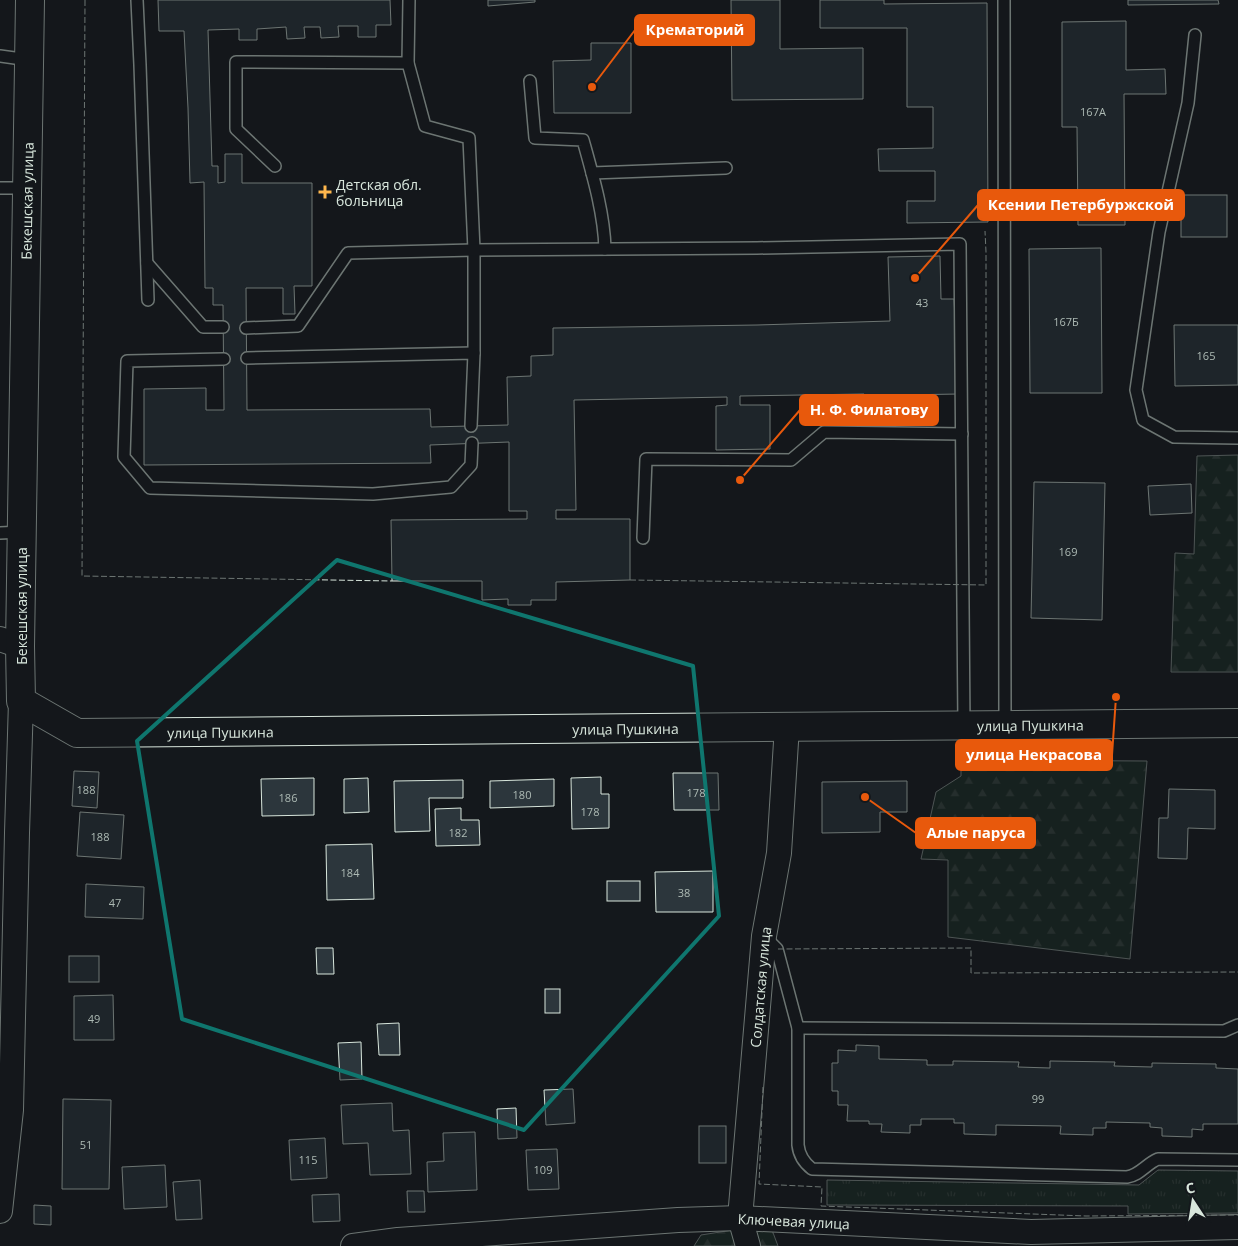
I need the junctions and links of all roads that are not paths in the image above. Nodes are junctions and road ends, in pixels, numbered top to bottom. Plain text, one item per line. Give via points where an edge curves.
1 (30, 0) edge
2 (137, 0) edge
3 (409, 0) edge
4 (1004, 0) edge
5 (1196, 35) dead end
6 (0, 56) edge
7 (29, 60) junction
8 (408, 63) junction
9 (530, 81) dead end
10 (275, 166) dead end
11 (726, 168) dead end
12 (592, 173) junction
13 (0, 188) edge
14 (27, 188) junction
15 (474, 250) junction
16 (605, 250) junction
17 (147, 263) junction
18 (148, 300) dead end
19 (224, 327) dead end
20 (246, 328) dead end
21 (474, 353) junction
22 (246, 358) dead end
23 (224, 359) dead end
24 (471, 426) dead end
25 (962, 434) junction
26 (1238, 438) edge
27 (472, 443) dead end
28 (11, 533) edge
29 (643, 538) dead end
30 (10, 642) edge
31 (21, 701) junction
32 (1238, 723) edge
33 (1005, 725) junction
34 (787, 726) junction
35 (964, 726) junction
36 (764, 936) junction
37 (1238, 1025) edge
38 (798, 1028) junction
39 (1238, 1160) edge
40 (0, 1212) edge
41 (740, 1218) junction
42 (1238, 1228) edge
43 (352, 1246) edge
44 (730, 1246) edge
45 (748, 1246) edge

1 - 7 main road, Бекешская улица
2 - 17 lane
3 - 8 lane
4 - 33 lane
5 - 26 lane via 1188,104 1159,232 1136,390 1143,420 1174,438
6 - 7 lane
7 - 14 main road, Бекешская улица
8 - 10 lane via 236,62 236,129
8 - 15 lane via 425,126 470,138
9 - 12 lane via 535,138 583,140
11 - 12 lane
12 - 16 lane via 605,231
13 - 14 lane
14 - 28 main road, Бекешская улица
15 - 16 lane
15 - 20 lane via 348,253 298,326
15 - 21 lane
16 - 25 lane via 960,244
17 - 18 lane
17 - 19 lane via 203,327
21 - 22 lane
21 - 24 lane
23 - 27 lane via 127,361 124,457 150,488 373,494 451,486 471,465
25 - 29 lane via 824,432 791,460 646,459
25 - 35 lane
28 - 30 main road, Бекешская улица
30 - 31 main road, Бекешская улица
31 - 34 main road, улица Пушкина via 77,733
31 - 40 street, Бекешская улица via 11,1110
32 - 33 main road, улица Пушкина
33 - 35 main road, улица Пушкина
34 - 35 main road, улица Пушкина
34 - 36 street, Солдатская улица via 779,853
36 - 38 lane via 777,949
36 - 41 street, Солдатская улица
37 - 38 lane via 1224,1031
38 - 39 lane via 798,1145 805,1163 812,1168 1127,1177 1136,1175 1158,1159
41 - 42 street, Ключевая улица via 1031,1232
41 - 43 street, Ключевая улица via 408,1239
41 - 44 street
41 - 45 street, Солдатская улица

